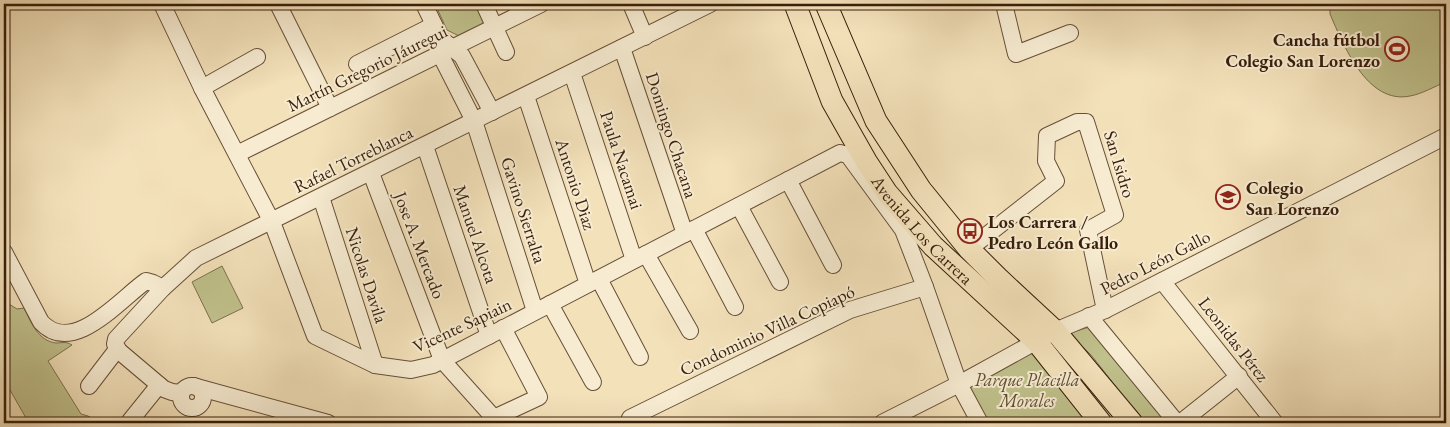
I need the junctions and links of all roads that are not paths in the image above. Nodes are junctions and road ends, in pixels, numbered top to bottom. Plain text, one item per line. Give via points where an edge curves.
1 (162, 4) edge
2 (278, 4) edge
3 (424, 4) edge
4 (484, 4) edge
5 (542, 4) edge
6 (630, 4) edge
7 (710, 4) edge
8 (795, 4) edge
9 (826, 4) edge
10 (1004, 4) edge
11 (495, 26) junction
12 (1070, 33) dead end
13 (645, 37) junction
14 (442, 41) junction
15 (622, 48) junction
16 (506, 52) dead end
17 (257, 57) dead end
18 (357, 64) dead end
19 (572, 73) junction
20 (202, 88) junction
21 (526, 96) junction
22 (330, 108) junction
23 (492, 112) junction
24 (474, 122) junction
25 (1446, 136) edge
26 (425, 146) junction
27 (236, 154) junction
28 (370, 173) junction
29 (788, 180) junction
30 (321, 197) junction
31 (739, 206) junction
32 (272, 222) junction
33 (689, 231) junction
34 (969, 249) junction
35 (4, 252) edge
36 (640, 257) junction
37 (833, 265) dead end
38 (1162, 281) junction
39 (593, 282) junction
40 (780, 282) dead end
41 (925, 286) junction
42 (163, 288) junction
43 (550, 304) junction
44 (734, 308) dead end
45 (1105, 310) junction
46 (536, 312) junction
47 (1089, 316) junction
48 (690, 331) dead end
49 (1056, 331) junction
50 (496, 332) junction
51 (1036, 341) junction
52 (119, 351) junction
53 (640, 357) dead end
54 (442, 360) junction
55 (375, 366) junction
56 (1239, 376) junction
57 (592, 382) dead end
58 (159, 384) junction
59 (959, 384) junction
60 (89, 386) dead end
61 (187, 389) junction
62 (192, 416) edge
63 (630, 418) dead end
64 (130, 421) dead end
65 (1094, 421) edge
66 (328, 423) edge
67 (882, 423) edge
68 (980, 423) edge
69 (1132, 423) edge
70 (1179, 423) edge
71 (1275, 423) edge

1 - 20 street, Vicente Sapiain
2 - 22 street
3 - 14 street
4 - 11 street
5 - 11 street, Martín Gregorio Jáuregui
6 - 13 street
7 - 13 street, Rafael Torreblanca
8 - 51 main road, Avenida Los Carrera via 832,101 887,193 933,246
9 - 34 main road, Avenida Los Carrera via 876,121 921,190
10 - 12 street via 1016,54
11 - 14 street, Martín Gregorio Jáuregui
11 - 16 street
13 - 15 street, Rafael Torreblanca
14 - 18 street
14 - 22 street, Martín Gregorio Jáuregui
14 - 23 street via 462,56
14 - 24 street, Gavino Sierralta via 442,58
15 - 19 street, Rafael Torreblanca
15 - 33 street, Domingo Chacana
17 - 20 street
19 - 21 street, Rafael Torreblanca
19 - 36 street, Paula Nacamai
20 - 27 street, Vicente Sapiain
21 - 23 street, Rafael Torreblanca
21 - 39 street, Antonio Diaz
22 - 27 street, Martín Gregorio Jáuregui
23 - 24 street, Rafael Torreblanca
24 - 26 street, Rafael Torreblanca
24 - 46 street, Gavino Sierralta
25 - 38 street, Pedro León Gallo
26 - 28 street, Rafael Torreblanca
26 - 50 street, Manuel Alcota
27 - 32 street, Vicente Sapiain
28 - 30 street, Rafael Torreblanca
28 - 54 street, Jose A. Mercado
29 - 31 street, Vicente Sapiain
29 - 37 street
29 - 41 street, Vicente Sapiain via 840,153 848,155 903,230
30 - 32 street, Rafael Torreblanca
30 - 55 street, Nicolas Davila
31 - 33 street, Vicente Sapiain
31 - 40 street
32 - 42 street, Rafael Torreblanca via 196,258
32 - 55 street, Vicente Sapiain via 315,336
33 - 36 street, Vicente Sapiain
33 - 44 street, Domingo Chacana
34 - 45 street, San Isidro via 1056,181 1046,161 1046,136 1077,122 1086,122 1114,215 1088,230
34 - 49 main road, Avenida Los Carrera
35 - 42 street via 47,329 79,332 99,320 146,281
36 - 39 street, Vicente Sapiain
36 - 48 street, Paula Nacamai
38 - 45 street, Pedro León Gallo
38 - 56 street, Leonidas Pérez
39 - 43 street, Vicente Sapiain
39 - 53 street, Antonio Diaz
41 - 59 street
41 - 63 street, Condominio Villa Copiapó via 850,310
42 - 52 street, Rafael Torreblanca via 116,339
43 - 46 street, Vicente Sapiain
43 - 57 street
45 - 47 street, Pedro León Gallo
46 - 50 street, Vicente Sapiain
47 - 49 street, Pedro León Gallo
47 - 70 street
49 - 51 street, Pedro León Gallo
49 - 69 main road, Avenida Los Carrera
50 - 54 street, Vicente Sapiain
50 - 54 street, Manuel Alcota via 539,397 494,418
51 - 59 street, Pedro León Gallo
51 - 65 main road, Avenida Los Carrera
52 - 58 street
52 - 60 street
54 - 55 street, Vicente Sapiain via 411,370
56 - 70 street
56 - 71 street, Leonidas Pérez
58 - 61 street via 172,392
58 - 64 street
59 - 67 street, Pedro León Gallo
59 - 68 street
61 - 62 street via 181,401
61 - 66 street

